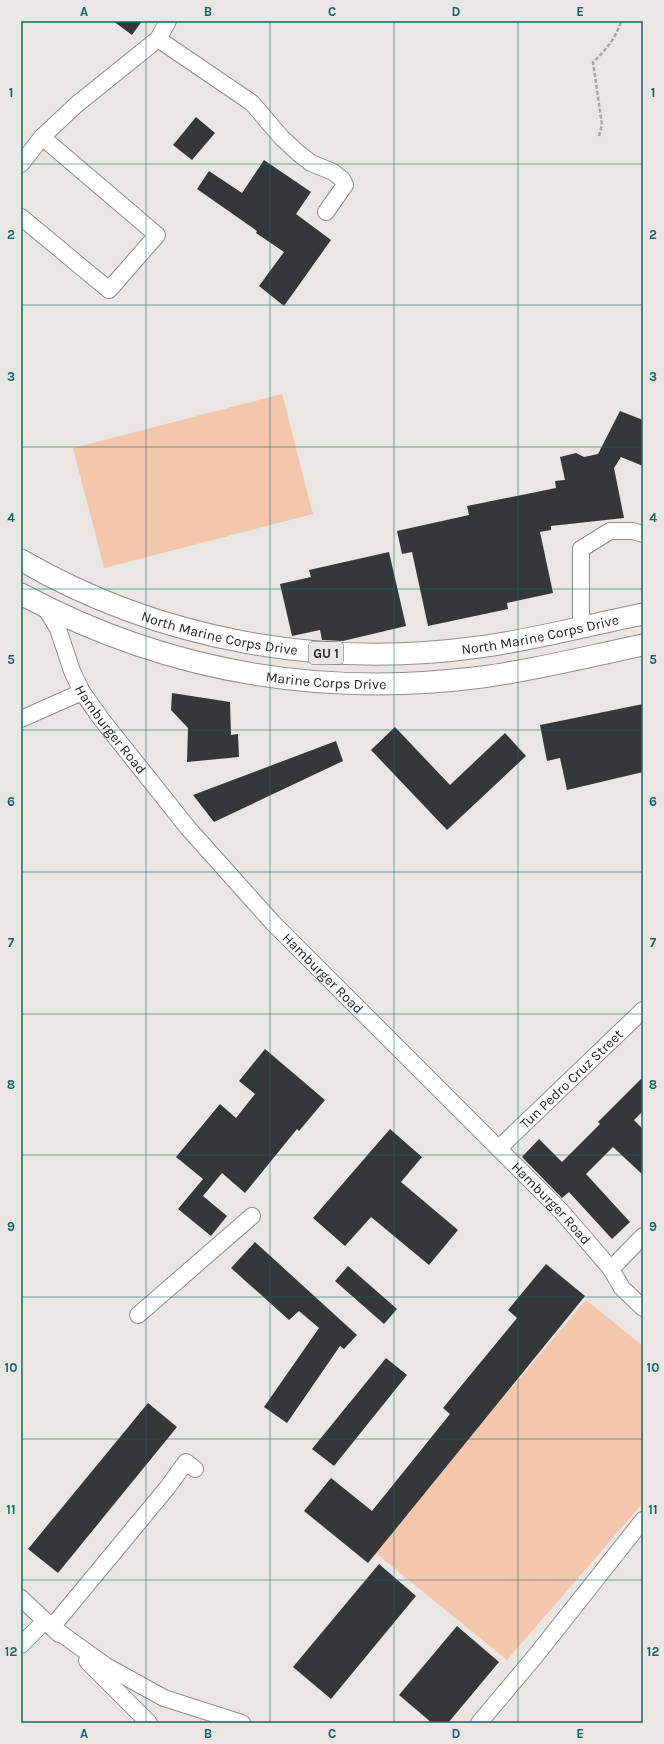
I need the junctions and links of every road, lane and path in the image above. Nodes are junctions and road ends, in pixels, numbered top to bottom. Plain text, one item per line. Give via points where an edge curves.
1 (168, 21) edge
2 (621, 21) edge
3 (158, 39) junction
4 (599, 136) dead end
5 (42, 137) junction
6 (21, 164) edge
7 (326, 212) dead end
8 (21, 217) edge
9 (643, 534) edge
10 (21, 560) edge
11 (21, 594) edge
12 (46, 607) junction
13 (643, 614) edge
14 (581, 627) junction
15 (643, 645) edge
16 (82, 692) junction
17 (21, 719) edge
18 (643, 1010) edge
19 (499, 1148) junction
20 (252, 1216) dead end
21 (643, 1236) edge
22 (611, 1268) junction
23 (643, 1308) edge
24 (138, 1315) dead end
25 (195, 1468) dead end
26 (643, 1520) edge
27 (21, 1598) edge
28 (49, 1624) junction
29 (21, 1645) edge
30 (149, 1723) edge
31 (242, 1723) edge
32 (478, 1723) edge

1 - 3 street
2 - 4 path via 615,37 593,62 602,125
3 - 5 street via 76,105
3 - 7 street via 252,103 281,137 311,163 333,172 342,179 345,185
5 - 6 street
5 - 8 street via 157,235 110,290
9 - 14 street via 633,531 610,531 582,549
10 - 14 main road, North Marine Corps Drive / GU 1 via 92,596 170,625 283,649 343,654 403,654 479,647
11 - 12 main road, Marine Corps Drive / GU 1
12 - 15 main road, Marine Corps Drive / GU 1 via 120,640 162,654 279,679 342,685 404,685 484,677
12 - 16 street, Hamburger Road via 58,629
13 - 14 main road, North Marine Corps Drive / GU 1
16 - 17 street
16 - 19 street, Hamburger Road via 152,784 227,873 324,975
18 - 19 street, Tun Pedro Cruz Street
19 - 22 street, Hamburger Road via 562,1212
20 - 24 street
21 - 22 street
22 - 23 street, Hamburger Road via 622,1288
25 - 28 street via 186,1462 167,1488
26 - 32 street via 537,1654
27 - 28 street
28 - 29 street
28 - 30 street
28 - 31 street via 106,1666 164,1698

